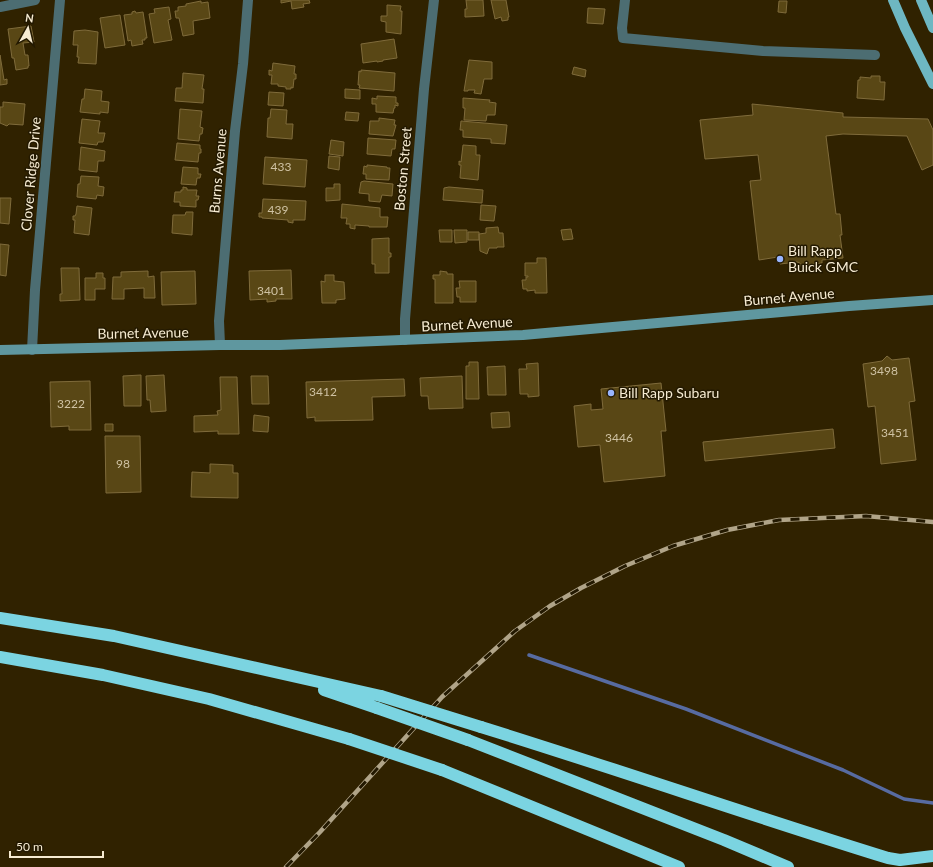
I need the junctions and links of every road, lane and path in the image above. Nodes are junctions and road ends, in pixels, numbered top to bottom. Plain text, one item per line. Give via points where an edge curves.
1 (36, 0) edge
2 (60, 0) edge
3 (248, 0) edge
4 (434, 0) edge
5 (625, 0) edge
6 (893, 0) edge
7 (921, 0) edge
8 (0, 7) edge
9 (933, 28) edge
10 (875, 55) dead end
11 (933, 84) edge
12 (933, 300) edge
13 (405, 340) junction
14 (220, 345) junction
15 (0, 350) edge
16 (32, 350) junction
17 (0, 618) edge
18 (0, 656) edge
19 (257, 667) junction
20 (788, 828) junction
21 (933, 856) edge
22 (680, 867) edge
23 (788, 867) edge
24 (890, 867) edge

1 - 8 street
2 - 16 street, Clover Ridge Drive
3 - 14 street, Burns Avenue via 221,299
4 - 13 street, Boston Street via 424,89
5 - 10 street via 623,38 763,51
6 - 11 main road via 904,28
7 - 9 main road
12 - 13 street, Burnet Avenue via 524,335
13 - 14 street, Burnet Avenue
14 - 16 street, Burnet Avenue
15 - 16 street, Burnet Avenue
17 - 19 highway via 114,636
18 - 22 highway, bridge via 103,675 208,699 349,739 442,770
19 - 20 highway, bridge via 381,696 574,755
19 - 23 highway, bridge via 468,740
20 - 21 highway via 888,858 900,860
20 - 24 highway

